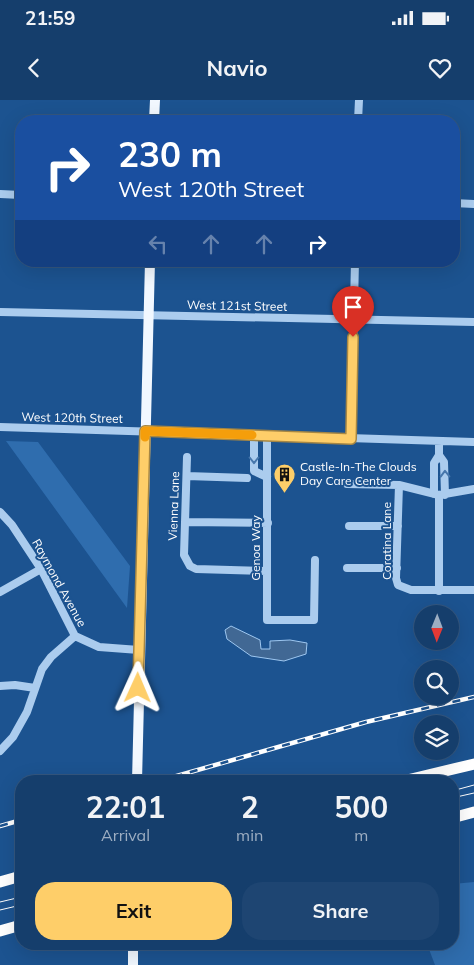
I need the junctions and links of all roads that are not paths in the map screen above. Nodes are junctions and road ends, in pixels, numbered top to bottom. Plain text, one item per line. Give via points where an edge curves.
1 (155, 100) edge
2 (359, 100) edge
3 (154, 115) edge
4 (358, 115) edge
5 (0, 194) edge
6 (15, 195) edge
7 (460, 203) edge
8 (474, 204) edge
9 (150, 267) edge
10 (355, 267) edge
11 (0, 312) edge
12 (149, 315) junction
13 (354, 320) junction
14 (474, 322) edge
15 (0, 427) edge
16 (145, 431) junction
17 (254, 435) junction
18 (267, 436) junction
19 (351, 439) junction
20 (439, 441) junction
21 (474, 442) edge
22 (187, 457) dead end
23 (187, 476) junction
24 (267, 477) junction
25 (247, 478) dead end
26 (347, 484) dead end
27 (399, 485) junction
28 (474, 489) edge
29 (439, 494) junction
30 (0, 512) edge
31 (185, 522) junction
32 (268, 523) junction
33 (349, 526) dead end
34 (398, 526) junction
35 (315, 560) dead end
36 (347, 568) dead end
37 (397, 568) junction
38 (41, 569) junction
39 (268, 571) junction
40 (474, 590) edge
41 (439, 591) junction
42 (0, 592) edge
43 (75, 636) junction
44 (139, 650) junction
45 (0, 686) edge
46 (35, 688) junction
47 (0, 751) edge
48 (474, 764) edge
49 (137, 775) edge
50 (428, 775) edge
51 (474, 812) edge
52 (459, 816) edge
53 (15, 878) edge
54 (0, 882) edge
55 (15, 927) edge
56 (0, 931) edge
57 (134, 950) edge
58 (133, 965) edge

1 - 3 main road
2 - 4 street
5 - 6 street
7 - 8 street
9 - 12 main road
10 - 13 street
11 - 12 street, West 121st Street
12 - 13 street, West 121st Street
12 - 16 main road
13 - 14 street, West 121st Street
13 - 19 street
15 - 16 street, West 120th Street
16 - 17 street, West 120th Street
16 - 44 main road
17 - 18 street, West 120th Street
17 -> 24 street via 254,470
18 - 19 street, West 120th Street
18 - 24 street, Genoa Way
19 - 20 street, West 120th Street
20 - 21 street, West 120th Street
20 - 29 street via 438,455 444,462
22 - 23 street, Vienna Lane
23 - 25 street
23 - 31 street, Vienna Lane
24 - 32 street, Genoa Way
26 - 27 street
27 - 29 street
27 - 34 street, Coratina Lane
28 - 29 street
29 - 41 street
30 - 38 street, Raymond Avenue
31 - 32 street
31 - 39 street, Vienna Lane via 184,555 190,566 196,569
32 - 39 street, Genoa Way
33 - 34 street
34 - 37 street, Coratina Lane
35 - 39 street, Genoa Way via 314,620 267,620
36 - 37 street
37 - 41 street, Coratina Lane via 398,585 402,588
38 - 42 street
38 - 43 street, Raymond Avenue
40 - 41 street
43 - 44 street, Raymond Avenue via 99,647
43 - 46 street via 51,657
44 - 49 main road
45 - 46 street
46 - 47 street via 21,724
48 - 50 highway
51 - 52 highway
53 - 54 highway
55 - 56 highway
57 - 58 main road

